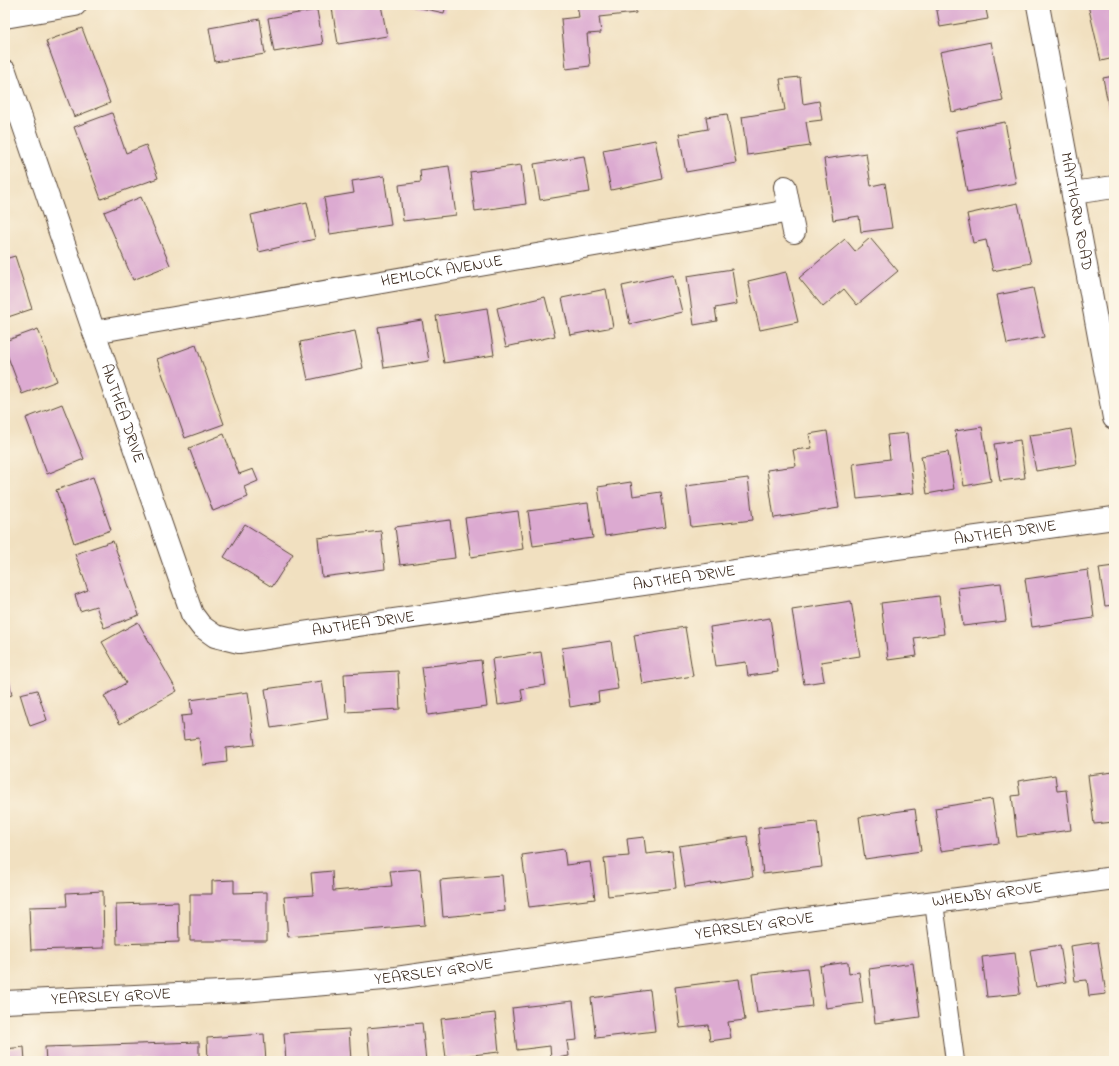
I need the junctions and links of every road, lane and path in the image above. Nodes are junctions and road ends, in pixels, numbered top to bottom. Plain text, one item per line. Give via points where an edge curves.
1 (75, 5) edge
2 (1038, 5) edge
3 (5, 17) edge
4 (5, 71) edge
5 (785, 187) dead end
6 (1114, 187) edge
7 (1073, 193) junction
8 (790, 211) junction
9 (794, 232) dead end
10 (94, 332) junction
11 (1114, 418) edge
12 (1114, 518) edge
13 (1114, 878) edge
14 (934, 903) junction
15 (860, 912) joint
16 (5, 1002) edge
17 (955, 1061) edge

1 - 3 street
2 - 7 street, MAYTHORN ROAD
4 - 10 street, ANTHEA DRIVE
5 - 8 street
6 - 7 street
7 - 11 street, MAYTHORN ROAD
8 - 9 street
8 - 10 street, HEMLOCK AVENUE
10 - 12 street, ANTHEA DRIVE via 192,614 201,626 215,636 239,642
13 - 14 street, WHENBY GROVE
14 - 15 street, WHENBY GROVE
14 - 17 lane
15 - 16 street, YEARSLEY GROVE via 396,978 243,992

